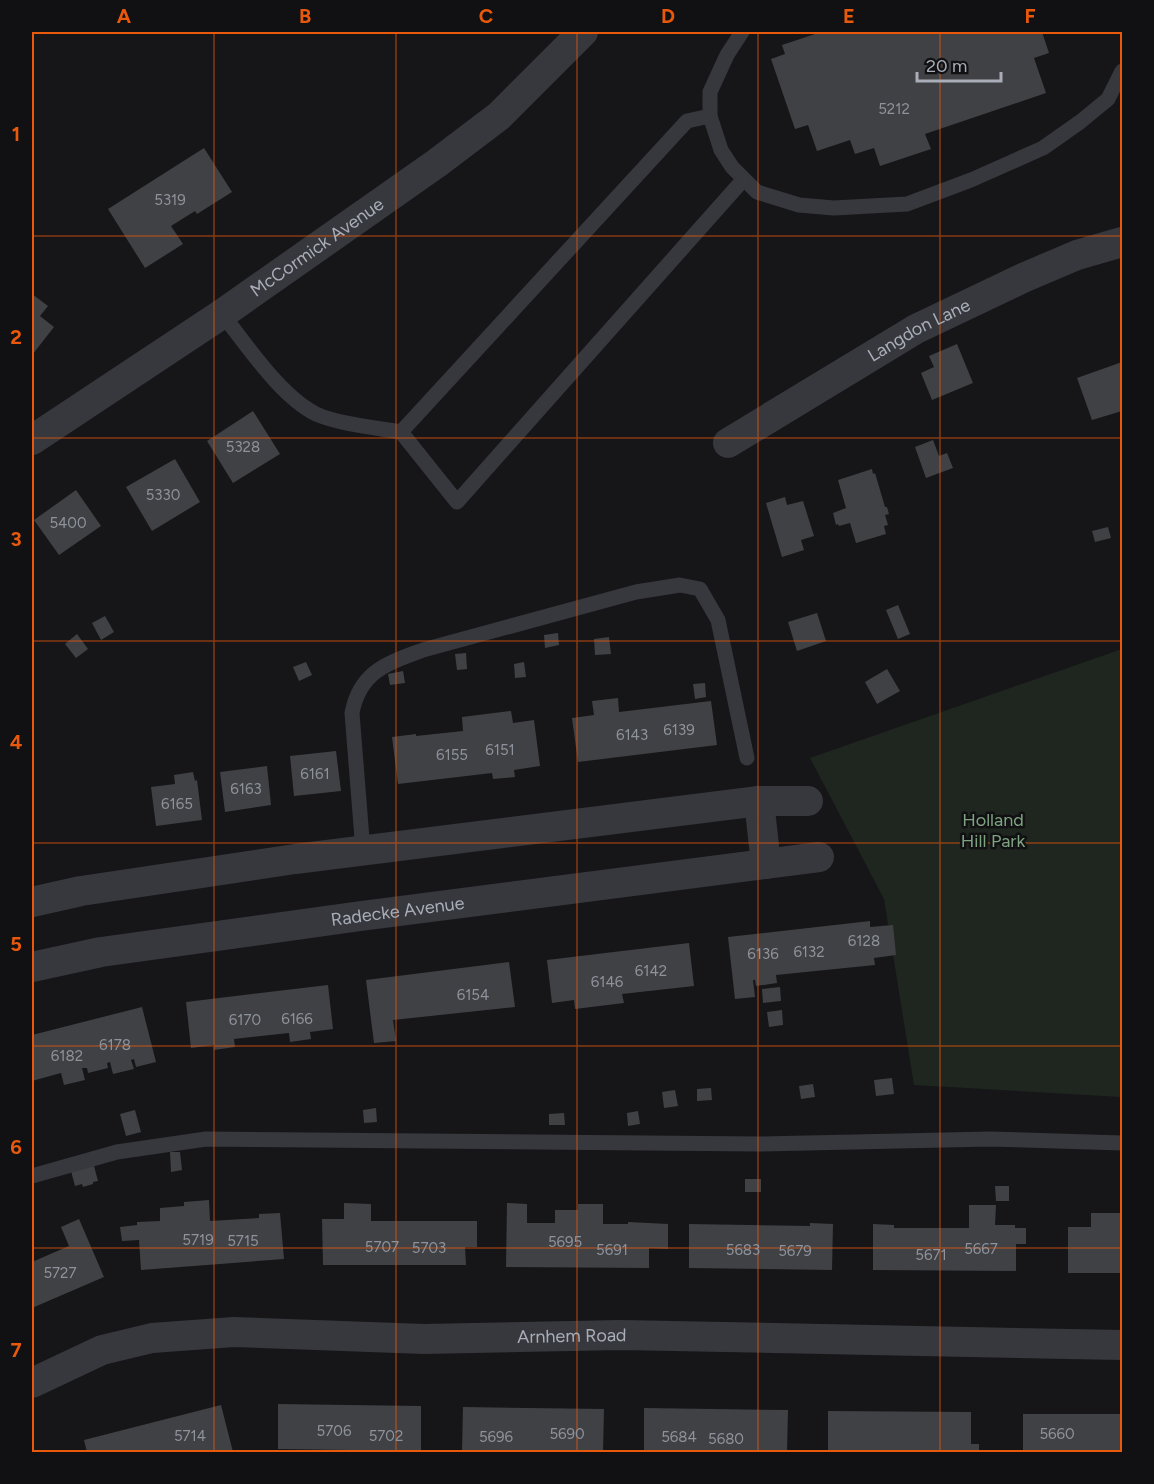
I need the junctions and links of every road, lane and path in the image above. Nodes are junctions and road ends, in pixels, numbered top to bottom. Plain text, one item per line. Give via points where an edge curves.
1 (583, 32) edge
2 (742, 32) edge
3 (1122, 71) edge
4 (710, 116) junction
5 (743, 180) junction
6 (1122, 242) edge
7 (222, 314) junction
8 (401, 432) junction
9 (32, 440) edge
10 (728, 443) dead end
11 (747, 758) dead end
12 (759, 801) junction
13 (808, 801) dead end
14 (363, 851) junction
15 (819, 857) dead end
16 (766, 864) junction
17 (32, 902) edge
18 (32, 967) edge
19 (1122, 1143) edge
20 (32, 1176) edge
21 (1122, 1345) edge
22 (32, 1383) edge

1 - 7 street, McCormick Avenue via 499,116
2 - 4 lane via 710,92
3 - 5 lane via 1108,99 1043,148 907,204 834,208 799,205 757,192
4 - 5 lane via 721,150
4 - 8 lane via 687,121
5 - 8 lane via 457,502
6 - 10 street, Langdon Lane via 1077,255 916,329
7 - 8 lane via 297,401 317,414
7 - 9 street, McCormick Avenue
11 - 14 lane via 718,620 700,589 680,585 636,592 423,650 391,662 361,685 352,713
12 - 13 street
12 - 14 street
12 - 16 street
14 - 17 street via 81,891
15 - 16 street, Radecke Avenue
16 - 18 street, Radecke Avenue via 101,952
19 - 20 lane via 990,1139 759,1144 206,1139 117,1152
21 - 22 street, Arnhem Road via 621,1335 424,1339 234,1332 152,1338 102,1350

